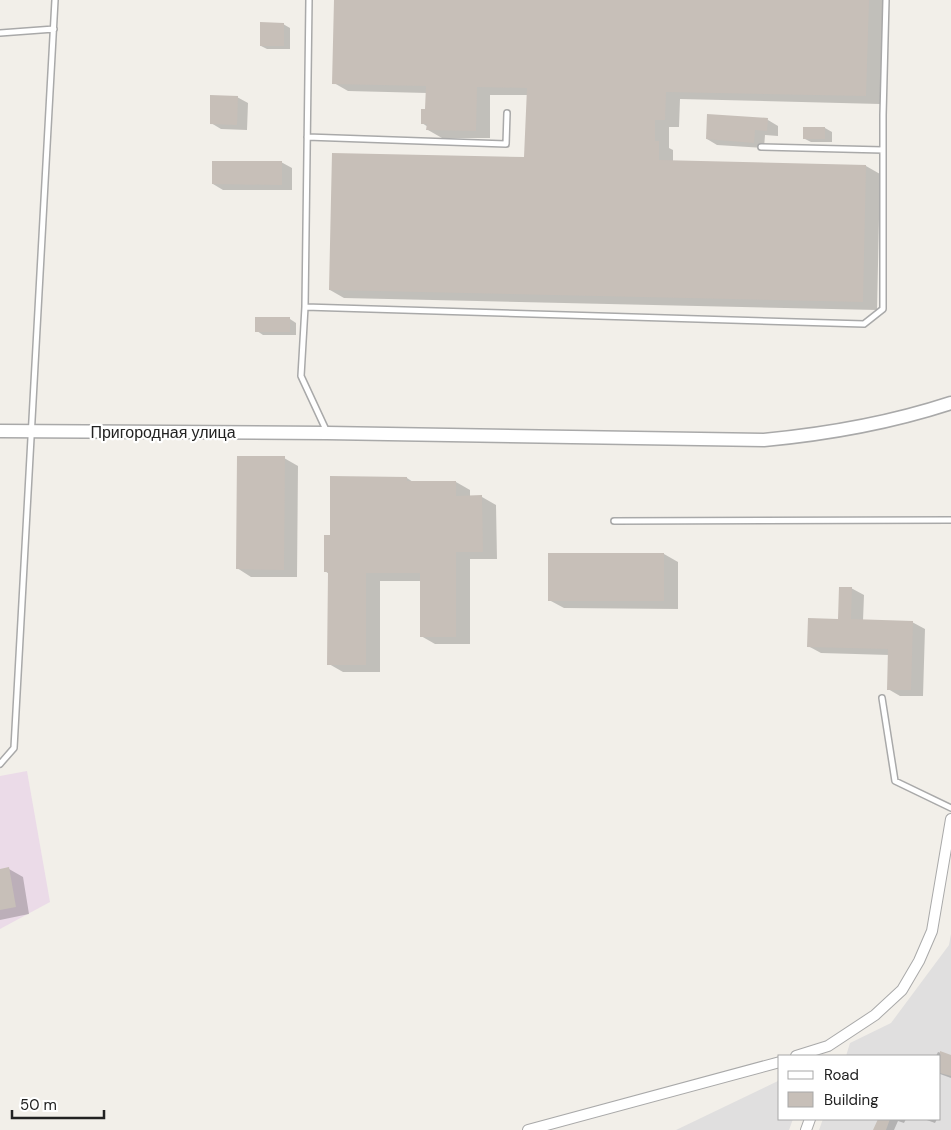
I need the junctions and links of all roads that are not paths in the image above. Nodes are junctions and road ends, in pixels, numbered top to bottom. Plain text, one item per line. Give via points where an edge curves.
1 (55, 0) edge
2 (309, 0) edge
3 (886, 0) edge
4 (54, 29) junction
5 (0, 33) edge
6 (507, 113) dead end
7 (308, 137) junction
8 (761, 147) dead end
9 (883, 150) junction
10 (305, 306) junction
11 (951, 402) edge
12 (0, 431) edge
13 (31, 431) junction
14 (327, 433) junction
15 (614, 520) dead end
16 (951, 520) edge
17 (882, 698) dead end
18 (0, 764) edge
19 (951, 808) edge
20 (951, 819) edge
21 (827, 1051) edge
22 (802, 1055) edge
23 (778, 1063) edge
24 (528, 1130) edge

1 - 4 lane
2 - 7 lane
3 - 9 lane
4 - 5 lane
4 - 13 lane
6 - 7 lane via 506,144
7 - 10 lane
8 - 9 lane
9 - 10 lane via 883,309 864,324
10 - 14 lane via 301,376
11 - 14 street, Пригородная улица via 871,425 764,440
12 - 13 street, Пригородная улица
13 - 14 street, Пригородная улица
13 - 18 lane via 14,748
15 - 16 lane
17 - 19 lane via 895,781
20 - 21 street via 932,931 919,961 902,990
21 - 22 street
23 - 24 street

